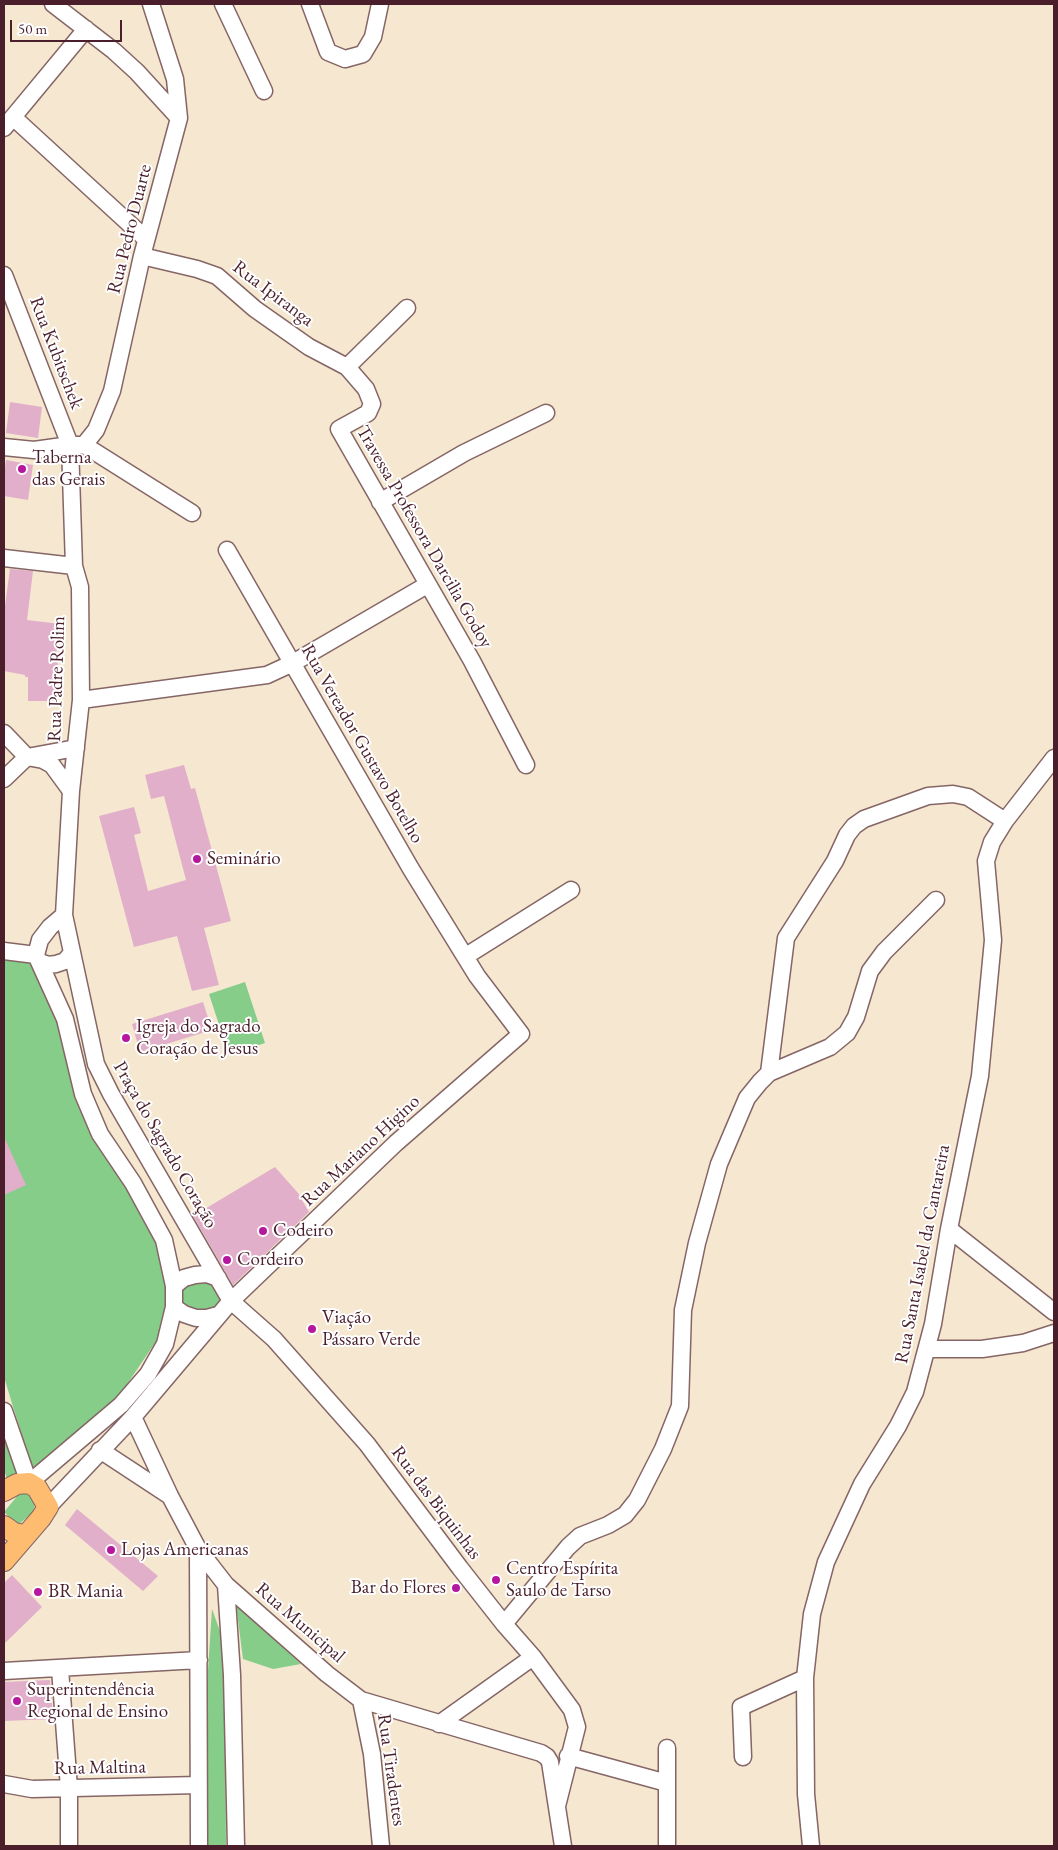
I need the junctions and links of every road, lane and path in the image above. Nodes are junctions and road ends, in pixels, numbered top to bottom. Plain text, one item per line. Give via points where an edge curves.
1 (53, 4) edge
2 (151, 4) edge
3 (223, 4) edge
4 (310, 4) edge
5 (380, 4) edge
6 (86, 29) junction
7 (264, 92) dead end
8 (179, 118) junction
9 (9, 122) edge
10 (146, 239) junction
11 (142, 256) junction
12 (4, 276) edge
13 (407, 308) dead end
14 (347, 367) junction
15 (546, 413) dead end
16 (77, 445) junction
17 (4, 446) edge
18 (380, 502) junction
19 (192, 513) dead end
20 (227, 550) dead end
21 (4, 558) edge
22 (74, 566) junction
23 (427, 584) junction
24 (293, 663) junction
25 (80, 700) junction
26 (4, 733) edge
27 (76, 748) junction
28 (27, 757) junction
29 (1054, 758) edge
30 (526, 765) dead end
31 (4, 779) edge
32 (71, 791) junction
33 (1005, 821) junction
34 (571, 890) dead end
35 (936, 900) dead end
36 (64, 915) junction
37 (4, 951) edge
38 (71, 954) junction
39 (466, 956) junction
40 (38, 959) junction
41 (521, 1034) joint
42 (770, 1073) junction
43 (949, 1229) junction
44 (218, 1278) junction
45 (174, 1286) junction
46 (230, 1301) junction
47 (174, 1307) junction
48 (1054, 1312) edge
49 (218, 1315) junction
50 (1054, 1333) edge
51 (927, 1349) junction
52 (4, 1411) edge
53 (133, 1417) junction
54 (100, 1450) junction
55 (29, 1483) junction
56 (4, 1491) edge
57 (170, 1496) junction
58 (48, 1507) junction
59 (4, 1526) edge
60 (25, 1535) junction
61 (198, 1548) junction
62 (4, 1561) edge
63 (226, 1585) junction
64 (504, 1624) junction
65 (533, 1657) junction
66 (199, 1660) junction
67 (60, 1669) junction
68 (4, 1671) edge
69 (805, 1678) junction
70 (361, 1700) junction
71 (439, 1724) junction
72 (667, 1748) dead end
73 (568, 1756) junction
74 (743, 1756) dead end
75 (667, 1783) junction
76 (4, 1784) edge
77 (198, 1786) junction
78 (68, 1788) junction
79 (557, 1806) junction
80 (69, 1846) edge
81 (199, 1846) edge
82 (236, 1846) edge
83 (381, 1846) edge
84 (563, 1846) edge
85 (667, 1846) edge
86 (811, 1846) edge

1 - 6 street
2 - 8 street, Rua Pedro Duarte via 175,79
3 - 7 street
4 - 5 street via 328,52 345,59 363,54 373,37
6 - 8 street via 137,72
6 - 9 street
8 - 10 street, Rua Pedro Duarte
9 - 10 street
10 - 11 street, Rua Pedro Duarte
11 - 14 street, Rua Ipiranga via 217,276 256,309
11 - 16 street, Rua Pedro Duarte via 112,391 96,430
12 - 16 street, Rua Kubitschek
13 - 14 street
14 - 18 street, Travessa Professora Darcilia Godoy via 366,390 372,404 368,413 339,429
15 - 18 street via 464,453
16 - 17 street via 34,450
16 - 19 street
16 - 22 street, Rua Padre Rolim
18 - 23 street, Travessa Professora Darcilia Godoy
20 - 24 street, Rua Vereador Gustavo Botelho
21 - 22 street
22 - 25 street, Rua Padre Rolim via 80,587
23 - 24 street
23 - 30 street, Travessa Professora Darcilia Godoy via 472,661
24 - 25 street via 267,675
24 - 39 street, Rua Vereador Gustavo Botelho via 411,869
25 - 27 street, Rua Padre Rolim
26 - 28 street
27 - 28 street
27 - 32 street, Rua Padre Rolim
28 - 31 street
28 - 32 street via 52,765
29 - 33 street, Rua Santa Isabel da Cantareira
32 - 36 street, Rua Padre Rolim
33 - 42 street via 968,797 953,794 928,796 864,819 854,826 786,938
33 - 43 street, Rua Santa Isabel da Cantareira via 992,842 986,862 993,940 980,1076
34 - 39 street
35 - 42 street via 884,952 870,971 856,1017 847,1033 830,1046
36 - 38 street, Praça do Sagrado Coração
36 - 40 street via 40,940
37 - 40 street
38 - 40 street via 56,964 48,965
38 - 44 street, Praça do Sagrado Coração via 96,1064
39 - 41 street, Rua Vereador Gustavo Botelho via 477,976
40 - 45 street via 65,1019 83,1094 100,1134 133,1183 164,1240
41 - 46 street, Rua Mariano Higino via 396,1143
42 - 64 street via 747,1098 719,1164 683,1310 680,1406 663,1449 637,1500 625,1515 580,1536
43 - 48 street
43 - 51 street, Rua Santa Isabel da Cantareira
44 - 45 street via 207,1274 194,1275
44 - 46 street, Praça do Sagrado Coração
45 - 47 street
46 - 49 street
46 - 64 street, Rua das Biquinhas via 274,1340 367,1444
47 - 49 street via 196,1318
47 - 55 street via 165,1344 148,1374 121,1406
49 - 53 street
50 - 51 street via 982,1349
51 - 69 street, Rua Santa Isabel da Cantareira via 915,1392 862,1484 826,1562 812,1614
52 - 55 street
53 - 54 street
53 - 57 street, Rua Municipal
54 - 57 street
54 - 58 street
55 - 56 main road via 17,1484
55 - 58 main road via 38,1488
57 - 61 street, Rua Municipal
58 - 60 main road
59 - 60 main road
60 - 62 main road
61 - 63 street, Rua Municipal
61 - 66 street
63 - 70 street, Rua Municipal
63 - 82 street via 232,1675
64 - 65 street, Rua das Biquinhas
65 - 71 street
65 - 73 street, Rua das Biquinhas via 572,1710 577,1727
66 - 67 street
66 - 77 street
67 - 68 street
67 - 78 street
69 - 74 street via 741,1707
69 - 86 street, Rua Santa Isabel da Cantareira via 806,1794
70 - 71 street
70 - 83 street, Rua Tiradentes via 372,1754
71 - 79 street via 544,1755 550,1762
72 - 75 street
73 - 75 street
73 - 79 street, Rua das Biquinhas
75 - 85 street
76 - 78 street, Rua Maltina via 32,1790
77 - 78 street, Rua Maltina
77 - 81 street
78 - 80 street
79 - 84 street

